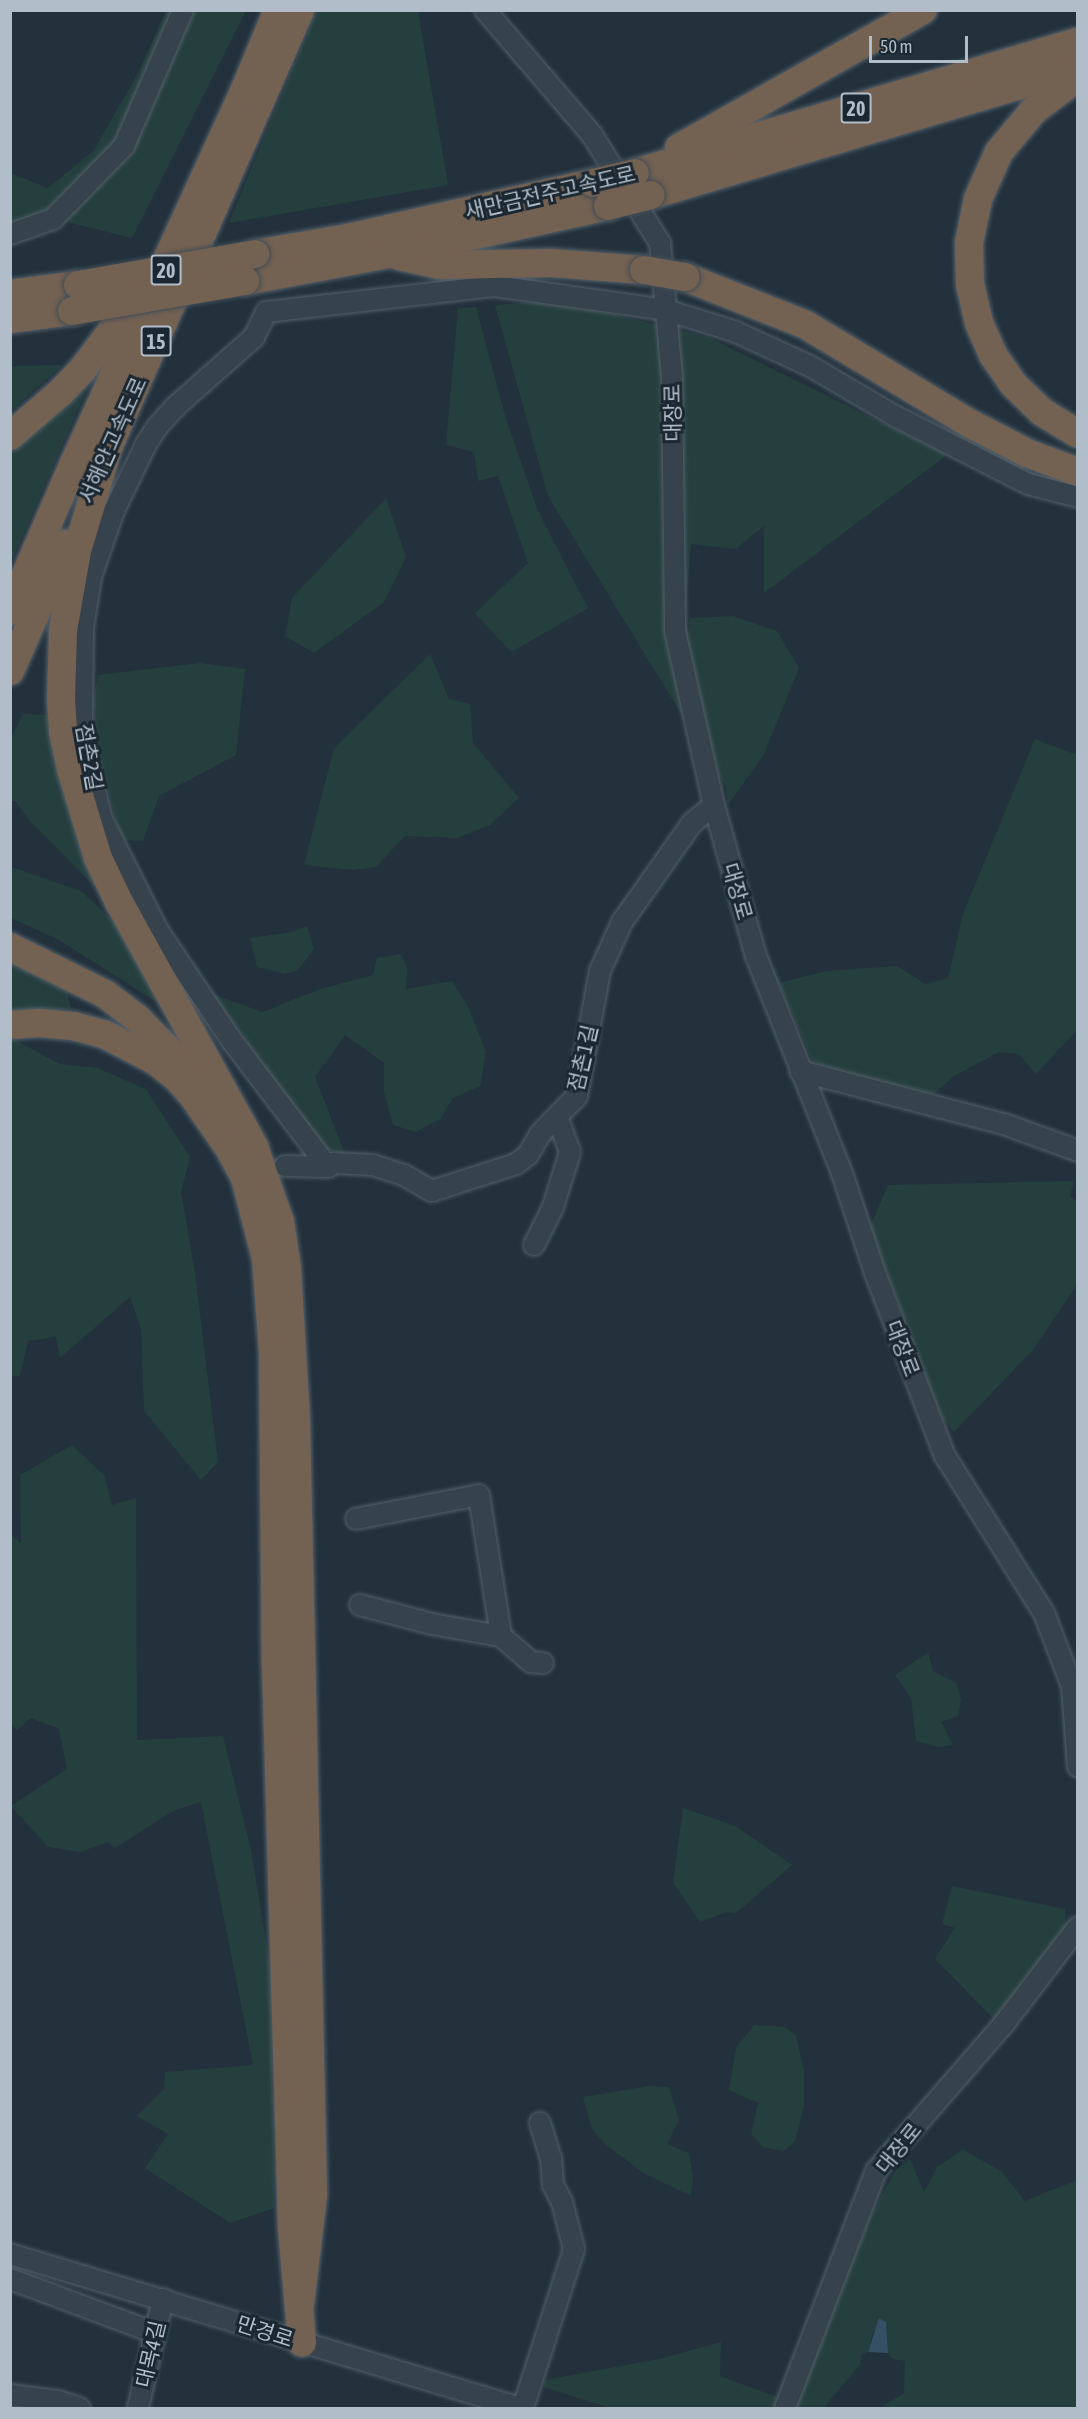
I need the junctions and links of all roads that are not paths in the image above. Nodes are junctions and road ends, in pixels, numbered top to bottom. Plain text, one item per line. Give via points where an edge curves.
1 (183, 10) edge
2 (278, 10) edge
3 (300, 10) edge
4 (486, 10) edge
5 (923, 10) edge
6 (1077, 42) edge
7 (1077, 68) edge
8 (1077, 77) edge
9 (643, 184) junction
10 (600, 195) junction
11 (180, 231) junction
12 (10, 234) edge
13 (388, 254) junction
14 (10, 294) edge
15 (75, 298) junction
16 (666, 310) junction
17 (10, 319) edge
18 (1077, 434) edge
19 (10, 436) edge
20 (108, 448) junction
21 (1077, 472) edge
22 (1077, 497) edge
23 (10, 611) edge
24 (10, 671) edge
25 (714, 805) junction
26 (10, 933) edge
27 (10, 947) edge
28 (10, 1025) edge
29 (800, 1071) junction
30 (236, 1115) junction
31 (557, 1116) junction
32 (1077, 1151) edge
33 (285, 1166) dead end
34 (328, 1167) junction
35 (249, 1185) junction
36 (534, 1245) dead end
37 (356, 1519) dead end
38 (360, 1605) dead end
39 (501, 1636) junction
40 (543, 1663) dead end
41 (1077, 1767) edge
42 (1077, 1927) edge
43 (540, 2123) dead end
44 (10, 2254) edge
45 (10, 2279) edge
46 (163, 2299) junction
47 (300, 2304) junction
48 (155, 2333) junction
49 (302, 2343) junction
50 (10, 2395) edge
51 (80, 2409) edge
52 (138, 2409) edge
53 (521, 2409) edge
54 (785, 2409) edge

1 - 12 street via 124,146 53,219
2 - 11 highway, 서해안고속도로 / 15
3 - 20 highway, 서해안고속도로 / 15
4 - 16 street, 대장로 via 592,135 660,243
5 - 9 highway
6 - 9 highway, 새만금전주고속도로 / 20
7 - 9 highway, 새만금전주고속도로 / 20
8 - 18 highway via 1034,110 999,152 978,200 969,243 970,284 979,322 993,355 1013,384 1042,412
9 - 10 highway, 새만금전주고속도로 / 20, bridge
10 - 13 highway, 새만금전주고속도로 / 20
10 - 15 highway, 새만금전주고속도로 / 20, bridge via 255,254
11 - 19 highway via 102,346 60,393
11 - 23 highway, 서해안고속도로 / 15
13 - 15 highway, 새만금전주고속도로 / 20, bridge via 245,281
13 - 21 highway, bridge via 440,265 551,262 685,277 806,325 971,424 1027,453
14 - 15 highway, 새만금전주고속도로 / 20
15 - 17 highway, 새만금전주고속도로 / 20
16 - 22 street via 736,332 789,356 1028,484
16 - 25 street, 대장로 via 672,377 675,631
16 - 34 street, 점촌2길 via 494,286 266,312 254,337 157,427 113,513 91,577 85,618 82,715 86,754 102,819 158,931 232,1041
20 - 24 highway, 서해안고속도로 / 15
20 - 30 highway via 68,590 61,668 63,730 98,858
25 - 29 street, 대장로 via 756,956
25 - 31 street, 점촌1길 via 692,823 622,922 600,971 577,1096
26 - 30 highway via 101,978 147,1011 176,1039
27 - 35 highway via 105,994 163,1041 212,1104 234,1143
28 - 35 highway via 39,1023 84,1029 106,1035 156,1061 193,1096
29 - 32 street via 1004,1124
29 - 41 street, 대장로 via 842,1173 875,1273 945,1456 1044,1613 1072,1686
30 - 47 highway via 258,1157 280,1222 288,1268 296,1420 313,2195
31 - 34 street, 점촌1길 via 528,1155 516,1164 432,1191 404,1175 373,1165 333,1163
31 - 36 street via 570,1152 553,1207
33 - 34 street, 점촌1길
35 - 47 highway via 266,1258 273,1351 276,1665 292,2228
37 - 39 street via 479,1495
38 - 39 street via 432,1624
39 - 40 street via 531,1662
42 - 54 street, 대장로 via 1003,2025 876,2171
43 - 53 street via 551,2159 553,2185 562,2202 574,2249
44 - 46 street, 만경로
45 - 48 street
46 - 48 street, 대목4길
46 - 49 street, 만경로
47 - 49 highway
48 - 52 street, 대목4길
49 - 53 street, 만경로
50 - 51 street via 58,2401

